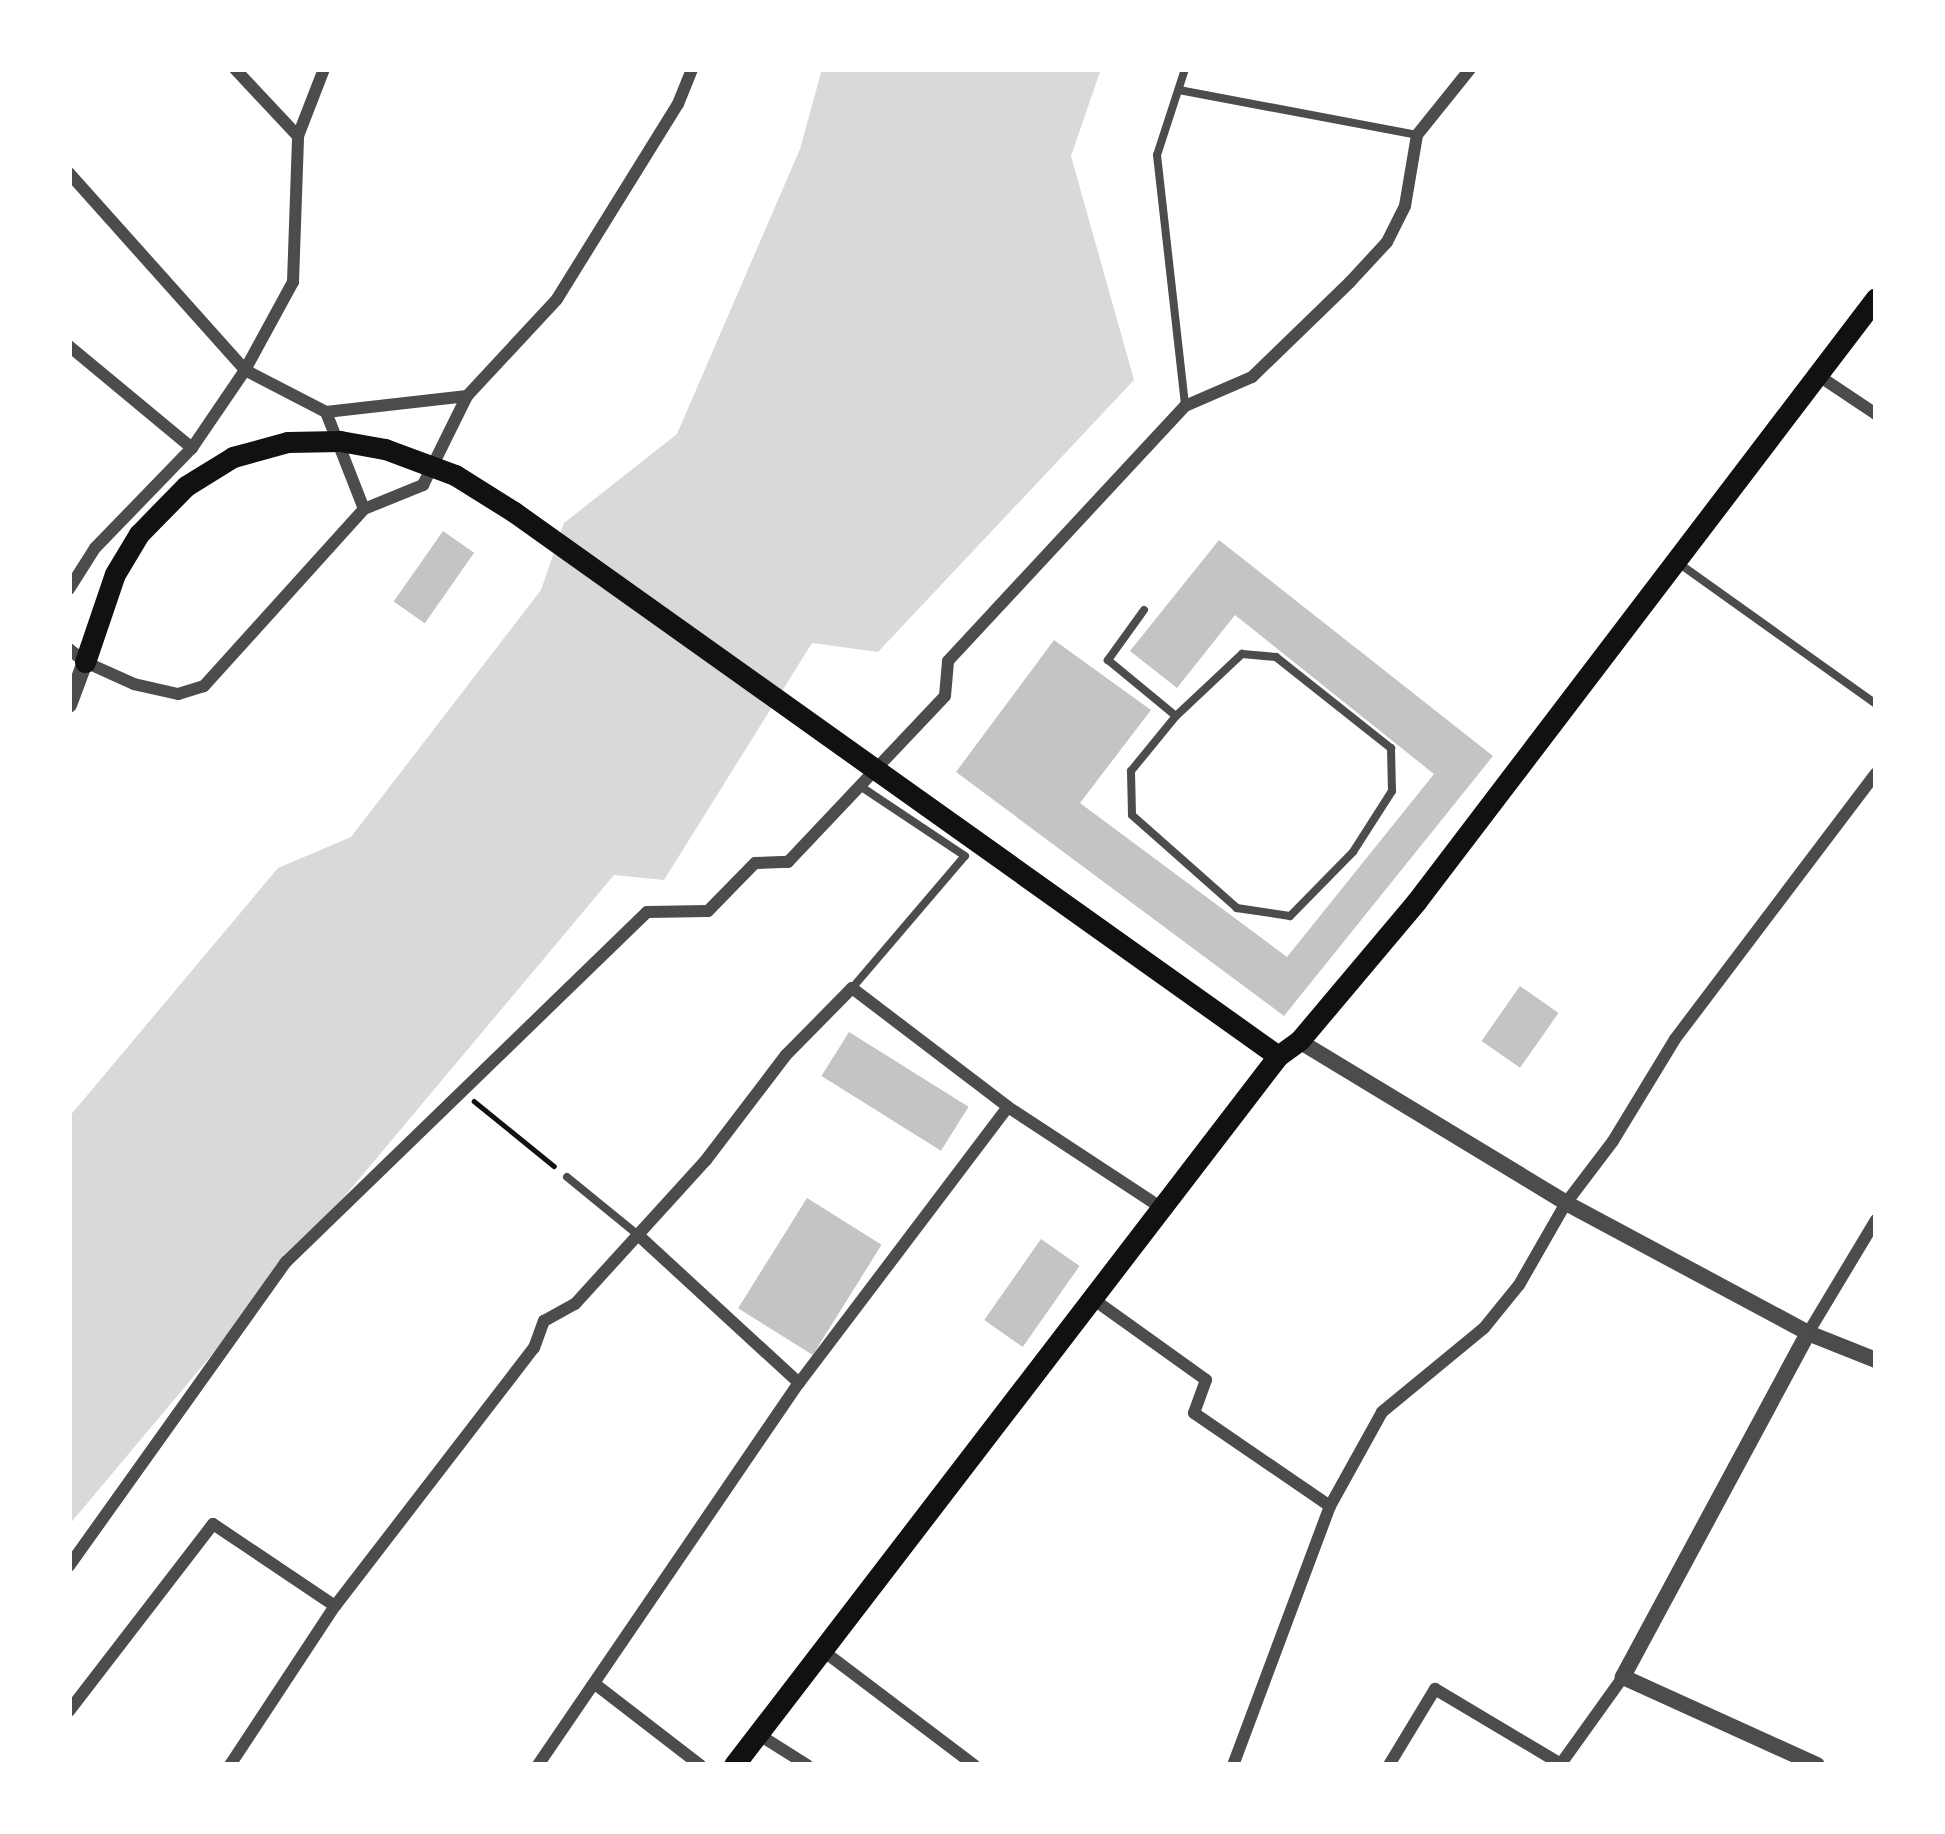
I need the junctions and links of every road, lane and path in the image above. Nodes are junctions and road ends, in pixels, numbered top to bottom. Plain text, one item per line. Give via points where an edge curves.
1 (235, 69) edge
2 (324, 69) edge
3 (692, 69) edge
4 (1185, 69) edge
5 (1470, 69) edge
6 (1179, 90) junction
7 (1417, 135) junction
8 (298, 136) junction
9 (69, 173) edge
10 (1876, 298) edge
11 (1838, 345) joint
12 (69, 346) edge
13 (245, 370) junction
14 (1814, 377) junction
15 (467, 396) junction
16 (1185, 406) junction
17 (326, 412) junction
18 (1876, 414) edge
19 (192, 448) junction
20 (364, 509) junction
21 (1674, 560) junction
22 (69, 589) edge
23 (1144, 610) dead end
24 (77, 656) edge
25 (1876, 704) edge
26 (69, 705) edge
27 (1175, 716) junction
28 (1876, 773) edge
29 (860, 786) junction
30 (852, 988) junction
31 (1299, 1041) junction
32 (1278, 1056) junction
33 (462, 1091) junction
34 (1008, 1107) junction
35 (567, 1177) joint
36 (1566, 1204) junction
37 (1163, 1209) junction
38 (1876, 1220) edge
39 (637, 1234) junction
40 (1093, 1299) junction
41 (1808, 1333) junction
42 (1876, 1360) edge
43 (799, 1382) junction
44 (1330, 1506) junction
45 (69, 1566) edge
46 (335, 1606) junction
47 (821, 1649) junction
48 (1623, 1677) junction
49 (595, 1684) junction
50 (69, 1711) edge
51 (758, 1734) junction
52 (230, 1765) edge
53 (538, 1765) edge
54 (700, 1765) edge
55 (734, 1765) edge
56 (807, 1765) edge
57 (974, 1765) edge
58 (1233, 1765) edge
59 (1389, 1765) edge
60 (1560, 1765) edge
61 (1817, 1765) edge

1 - 8 street
2 - 8 street
3 - 15 street via 557,299
4 - 6 lane
5 - 7 street
6 - 7 lane
6 - 16 lane via 1157,155
7 - 16 street via 1405,206 1387,242 1252,377
8 - 13 street via 293,282
9 - 13 street
10 - 11 main road
11 - 14 street
12 - 19 street
13 - 17 street
13 - 19 street
14 - 18 street
14 - 21 main road
15 - 17 street
15 - 20 street via 423,485
16 - 29 street via 948,661 945,696
17 - 20 street
19 - 22 street via 95,548
20 - 24 street via 204,686 178,694 134,684
21 - 25 lane
21 - 31 main road via 1430,884
23 - 27 lane via 1108,660
24 - 26 street
24 - 32 main road via 139,534 186,486 233,457 288,442 385,449 455,475
27 - 27 lane via 1131,771 1132,815 1237,908 1290,916 1353,852 1392,791 1391,748 1276,657 1242,654
28 - 36 street via 1676,1039
29 - 30 lane via 965,856
29 - 33 street via 788,862 755,863 708,911 647,911
30 - 34 street
30 - 39 street
31 - 32 main road
31 - 36 street
32 - 37 main road
33 - 35 path
33 - 45 street via 286,1262
34 - 37 street
34 - 43 street
35 - 39 lane
36 - 41 street
36 - 44 street via 1520,1285 1484,1328 1382,1412
37 - 40 main road
38 - 41 street
39 - 43 street
39 - 46 street via 575,1304 544,1321 534,1348
40 - 44 street via 1206,1380 1194,1413
40 - 47 main road
41 - 42 street
41 - 48 street
43 - 49 street
44 - 58 street
46 - 50 street via 213,1525
46 - 52 street
47 - 51 main road
47 - 57 street
48 - 60 street
48 - 61 street
49 - 53 street
49 - 54 street
51 - 55 main road
51 - 56 street
59 - 60 street via 1435,1689

